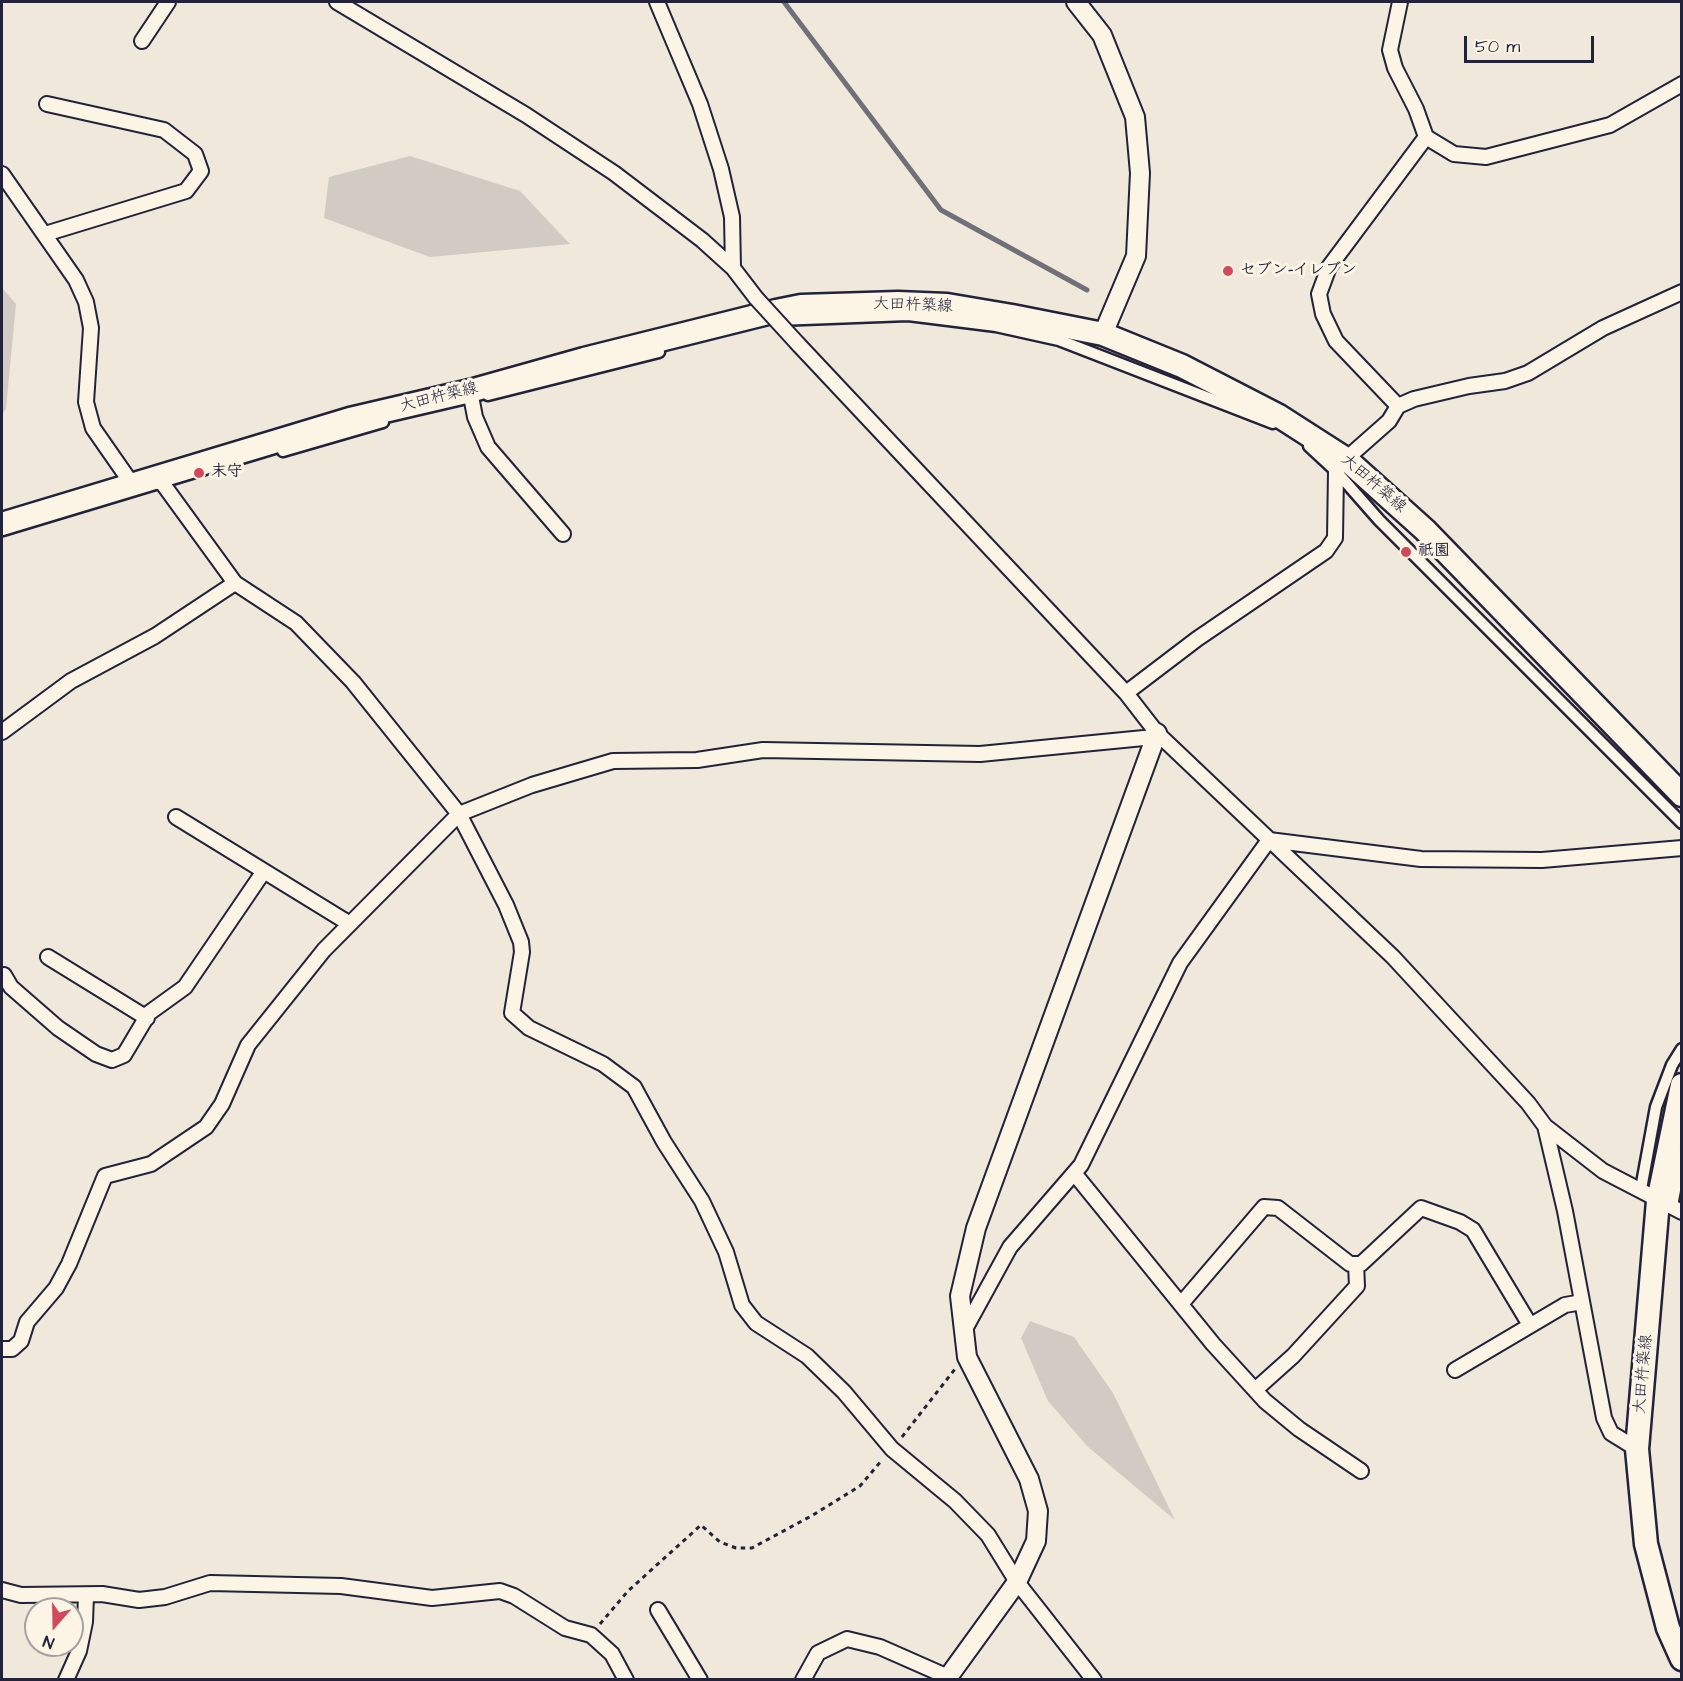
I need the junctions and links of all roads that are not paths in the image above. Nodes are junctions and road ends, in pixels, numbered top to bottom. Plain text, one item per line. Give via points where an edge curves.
1 (168, 2) edge
2 (337, 2) edge
3 (657, 2) edge
4 (1076, 2) edge
5 (1400, 2) edge
6 (142, 41) dead end
7 (1682, 84) edge
8 (47, 104) dead end
9 (1426, 137) junction
10 (2, 174) edge
11 (45, 234) junction
12 (733, 268) junction
13 (1682, 292) edge
14 (1103, 334) junction
15 (470, 394) junction
16 (1398, 406) junction
17 (1341, 465) junction
18 (158, 482) junction
19 (132, 484) junction
20 (2, 526) edge
21 (562, 534) dead end
22 (235, 583) junction
23 (1126, 693) junction
24 (2, 732) edge
25 (1156, 735) junction
26 (1682, 795) edge
27 (459, 814) junction
28 (176, 817) dead end
29 (1682, 823) edge
30 (1269, 840) junction
31 (1682, 848) edge
32 (264, 871) junction
33 (350, 924) junction
34 (48, 957) dead end
35 (4, 975) dead end
36 (147, 1018) junction
37 (1682, 1049) edge
38 (1682, 1085) edge
39 (1545, 1126) junction
40 (1682, 1154) edge
41 (1074, 1173) junction
42 (1663, 1202) edge
43 (1356, 1264) junction
44 (1582, 1302) junction
45 (1181, 1304) junction
46 (1530, 1325) junction
47 (963, 1331) junction
48 (2, 1349) edge
49 (1455, 1370) dead end
50 (1255, 1390) junction
51 (1637, 1449) junction
52 (1361, 1471) dead end
53 (1017, 1582) junction
54 (2, 1590) edge
55 (86, 1595) junction
56 (658, 1610) dead end
57 (1682, 1659) edge
58 (947, 1678) edge
59 (66, 1680) edge
60 (627, 1680) edge
61 (700, 1680) edge
62 (803, 1680) edge
63 (1094, 1680) edge

1 - 6 street
2 - 12 street via 526,115 614,173
3 - 12 street via 700,104 721,169 732,217
4 - 14 street via 1101,35 1135,117 1140,173 1136,256
5 - 9 street via 1390,50
7 - 9 street via 1610,125 1486,157 1454,154
8 - 11 street via 164,130 195,153 201,171 186,191
9 - 16 street via 1329,267 1319,294 1323,314 1336,341
10 - 11 street
11 - 19 street via 76,280 86,303 91,328 86,402 93,428
12 - 23 street, bridge via 798,344
13 - 16 street via 1603,328 1528,373
14 - 15 main road, 大田杵築線 via 947,305 801,306 584,359
14 - 17 main road, 大田杵築線 via 1182,366 1279,416
15 - 17 street via 502,394 780,320 908,315 996,326 1059,340 1275,424
15 - 18 main road, 大田杵築線 via 350,419
15 - 21 street via 488,447
16 - 17 street via 1389,421
17 - 23 street via 1335,537 1326,551
17 - 26 main road, 大田杵築線 via 1425,530
17 - 29 street via 1379,520
18 - 19 main road, 大田杵築線
18 - 20 street
18 - 22 street
19 - 20 main road, 大田杵築線
22 - 24 street via 155,636 71,681
22 - 27 street via 296,623 345,674
23 - 25 street
25 - 27 street via 980,754 763,750 697,760 613,761 532,785
25 - 30 street
25 - 47 street via 976,1228 960,1296
27 - 33 street
27 - 53 street via 521,942 512,1013 529,1028 603,1064 634,1088 702,1201 726,1252 742,1305 756,1323 807,1356 844,1392 892,1449 955,1501 988,1535
28 - 32 street
30 - 31 street via 1421,859 1542,860
30 - 39 street via 1393,957
30 - 41 street via 1180,963 1106,1118
32 - 33 street
32 - 36 street via 186,987
33 - 48 street via 324,950 248,1045 222,1104 206,1127 151,1164 105,1176 56,1288 27,1322 21,1341 12,1349
34 - 36 street
35 - 36 street via 11,987 58,1028 112,1060 124,1055
37 - 42 street via 1656,1107
38 - 42 main road, 大田杵築線
39 - 42 street via 1603,1171
39 - 44 street
40 - 42 street
41 - 45 street
41 - 47 street via 1010,1247
42 - 51 main road, 大田杵築線
43 - 45 street via 1350,1264 1278,1208 1264,1207
43 - 46 street via 1361,1264 1421,1208 1473,1230
43 - 50 street via 1357,1286 1293,1356
44 - 46 street via 1565,1305
44 - 51 street via 1604,1418 1611,1433
45 - 50 street
46 - 49 street
47 - 53 street via 967,1357 1029,1479 1038,1511 1036,1540
50 - 52 street via 1299,1429
51 - 57 main road, 大田杵築線 via 1646,1544 1668,1628
53 - 58 street
53 - 63 street
54 - 55 street via 21,1595
55 - 59 street via 86,1622
55 - 60 street via 139,1600 165,1597 210,1583 340,1586 432,1598 500,1591 565,1628 591,1635 612,1654
56 - 61 street
58 - 62 street via 880,1647 847,1639 818,1653

